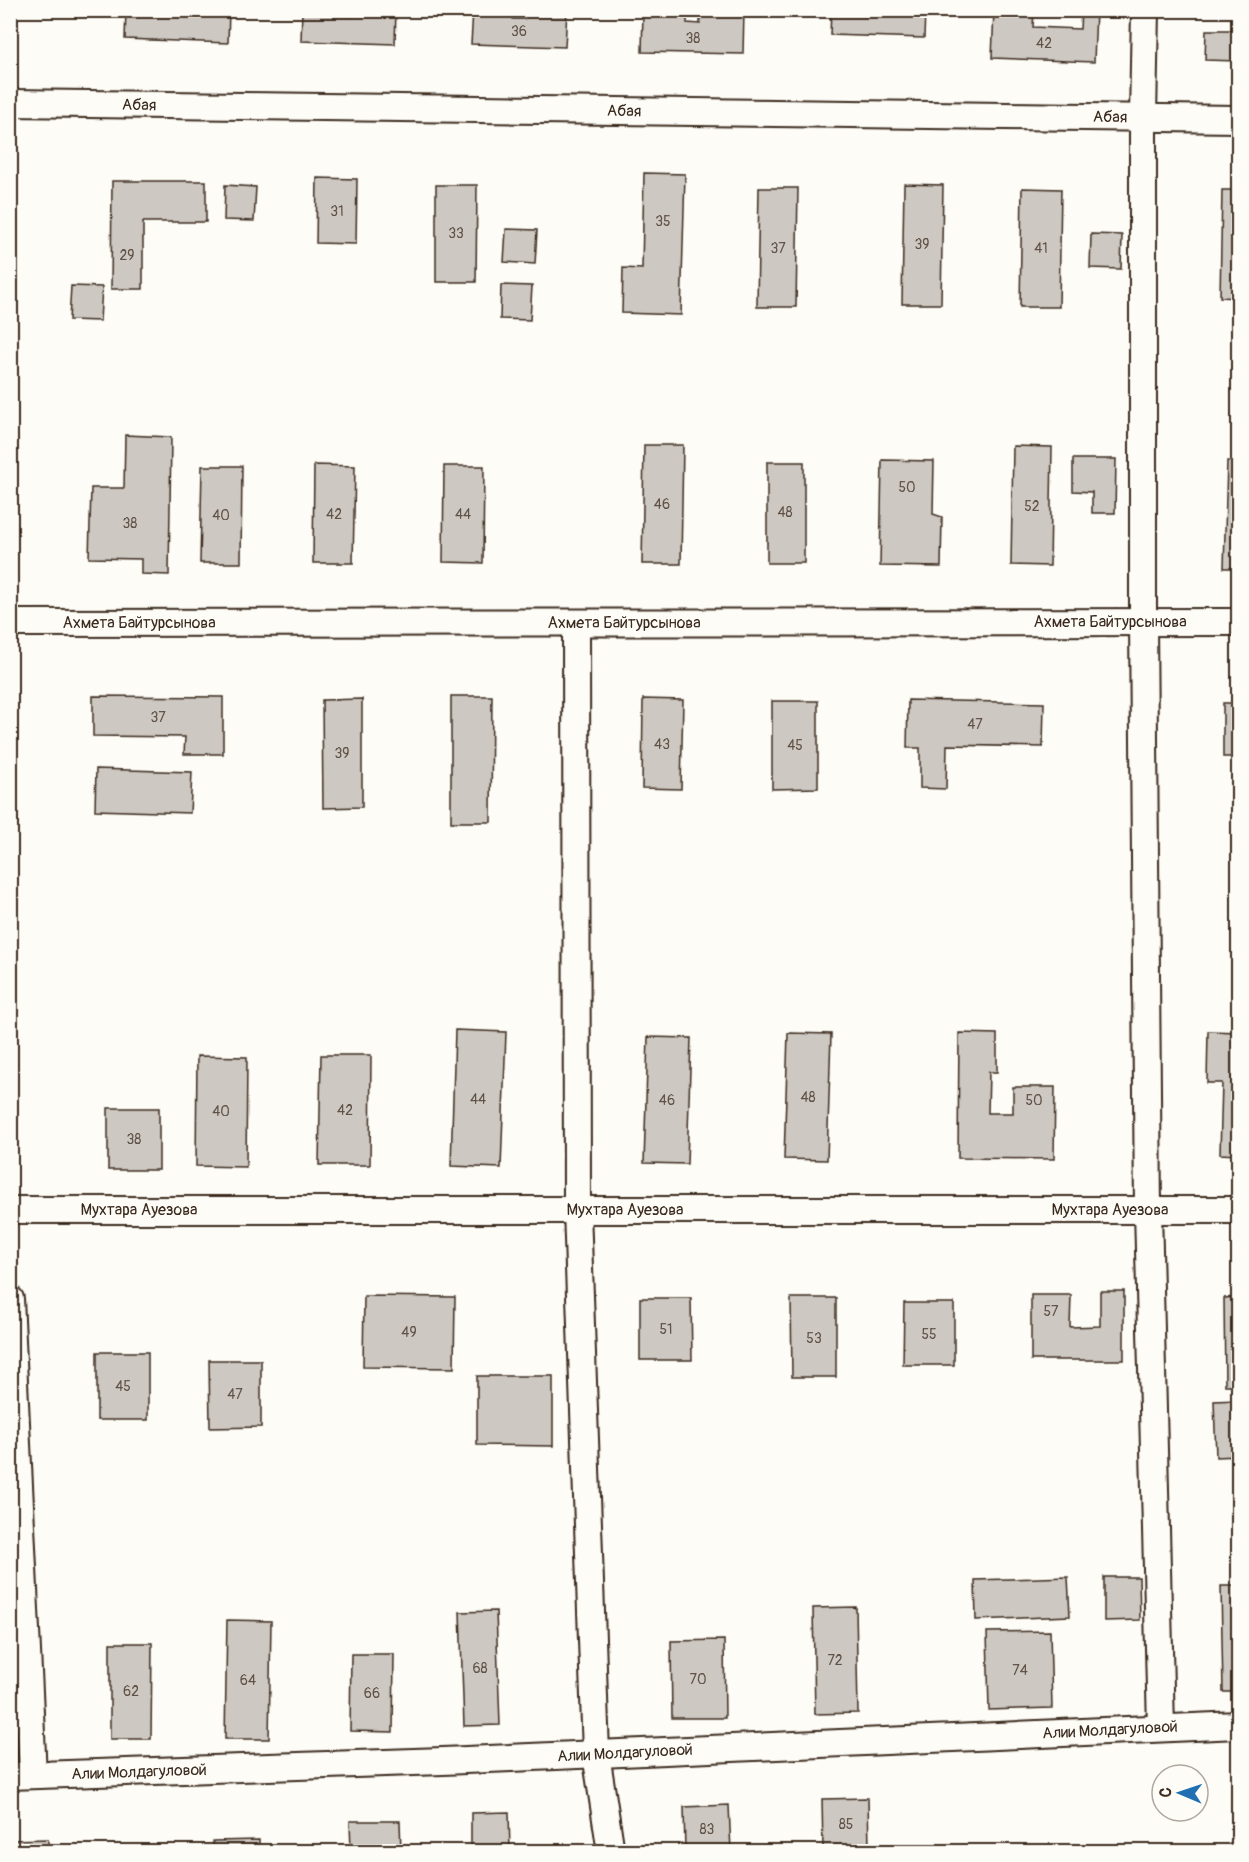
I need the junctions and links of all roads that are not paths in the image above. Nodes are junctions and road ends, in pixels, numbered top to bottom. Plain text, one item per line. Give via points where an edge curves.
1 (1145, 10) edge
2 (10, 103) edge
3 (1143, 118) junction
4 (1239, 119) edge
5 (1143, 622) junction
6 (1239, 622) edge
7 (10, 623) edge
8 (576, 623) junction
9 (10, 1210) edge
10 (577, 1210) junction
11 (1148, 1210) junction
12 (1239, 1210) edge
13 (10, 1299) edge
14 (1239, 1725) edge
15 (1161, 1728) junction
16 (596, 1754) junction
17 (22, 1776) edge
18 (611, 1851) edge

1 - 3 street
2 - 3 street, Абая
3 - 4 street, Абая
3 - 5 street
5 - 6 street, Ахмета Байтурсынова
5 - 8 street, Ахмета Байтурсынова
5 - 11 street
7 - 8 street, Ахмета Байтурсынова
8 - 10 street
9 - 10 street, Мухтара Ауезова
10 - 11 street, Мухтара Ауезова
10 - 16 street
11 - 12 street, Мухтара Ауезова
11 - 15 street
13 - 17 street
14 - 15 street, Алии Молдагуловой
15 - 16 street, Алии Молдагуловой
16 - 17 street, Алии Молдагуловой
16 - 18 street

